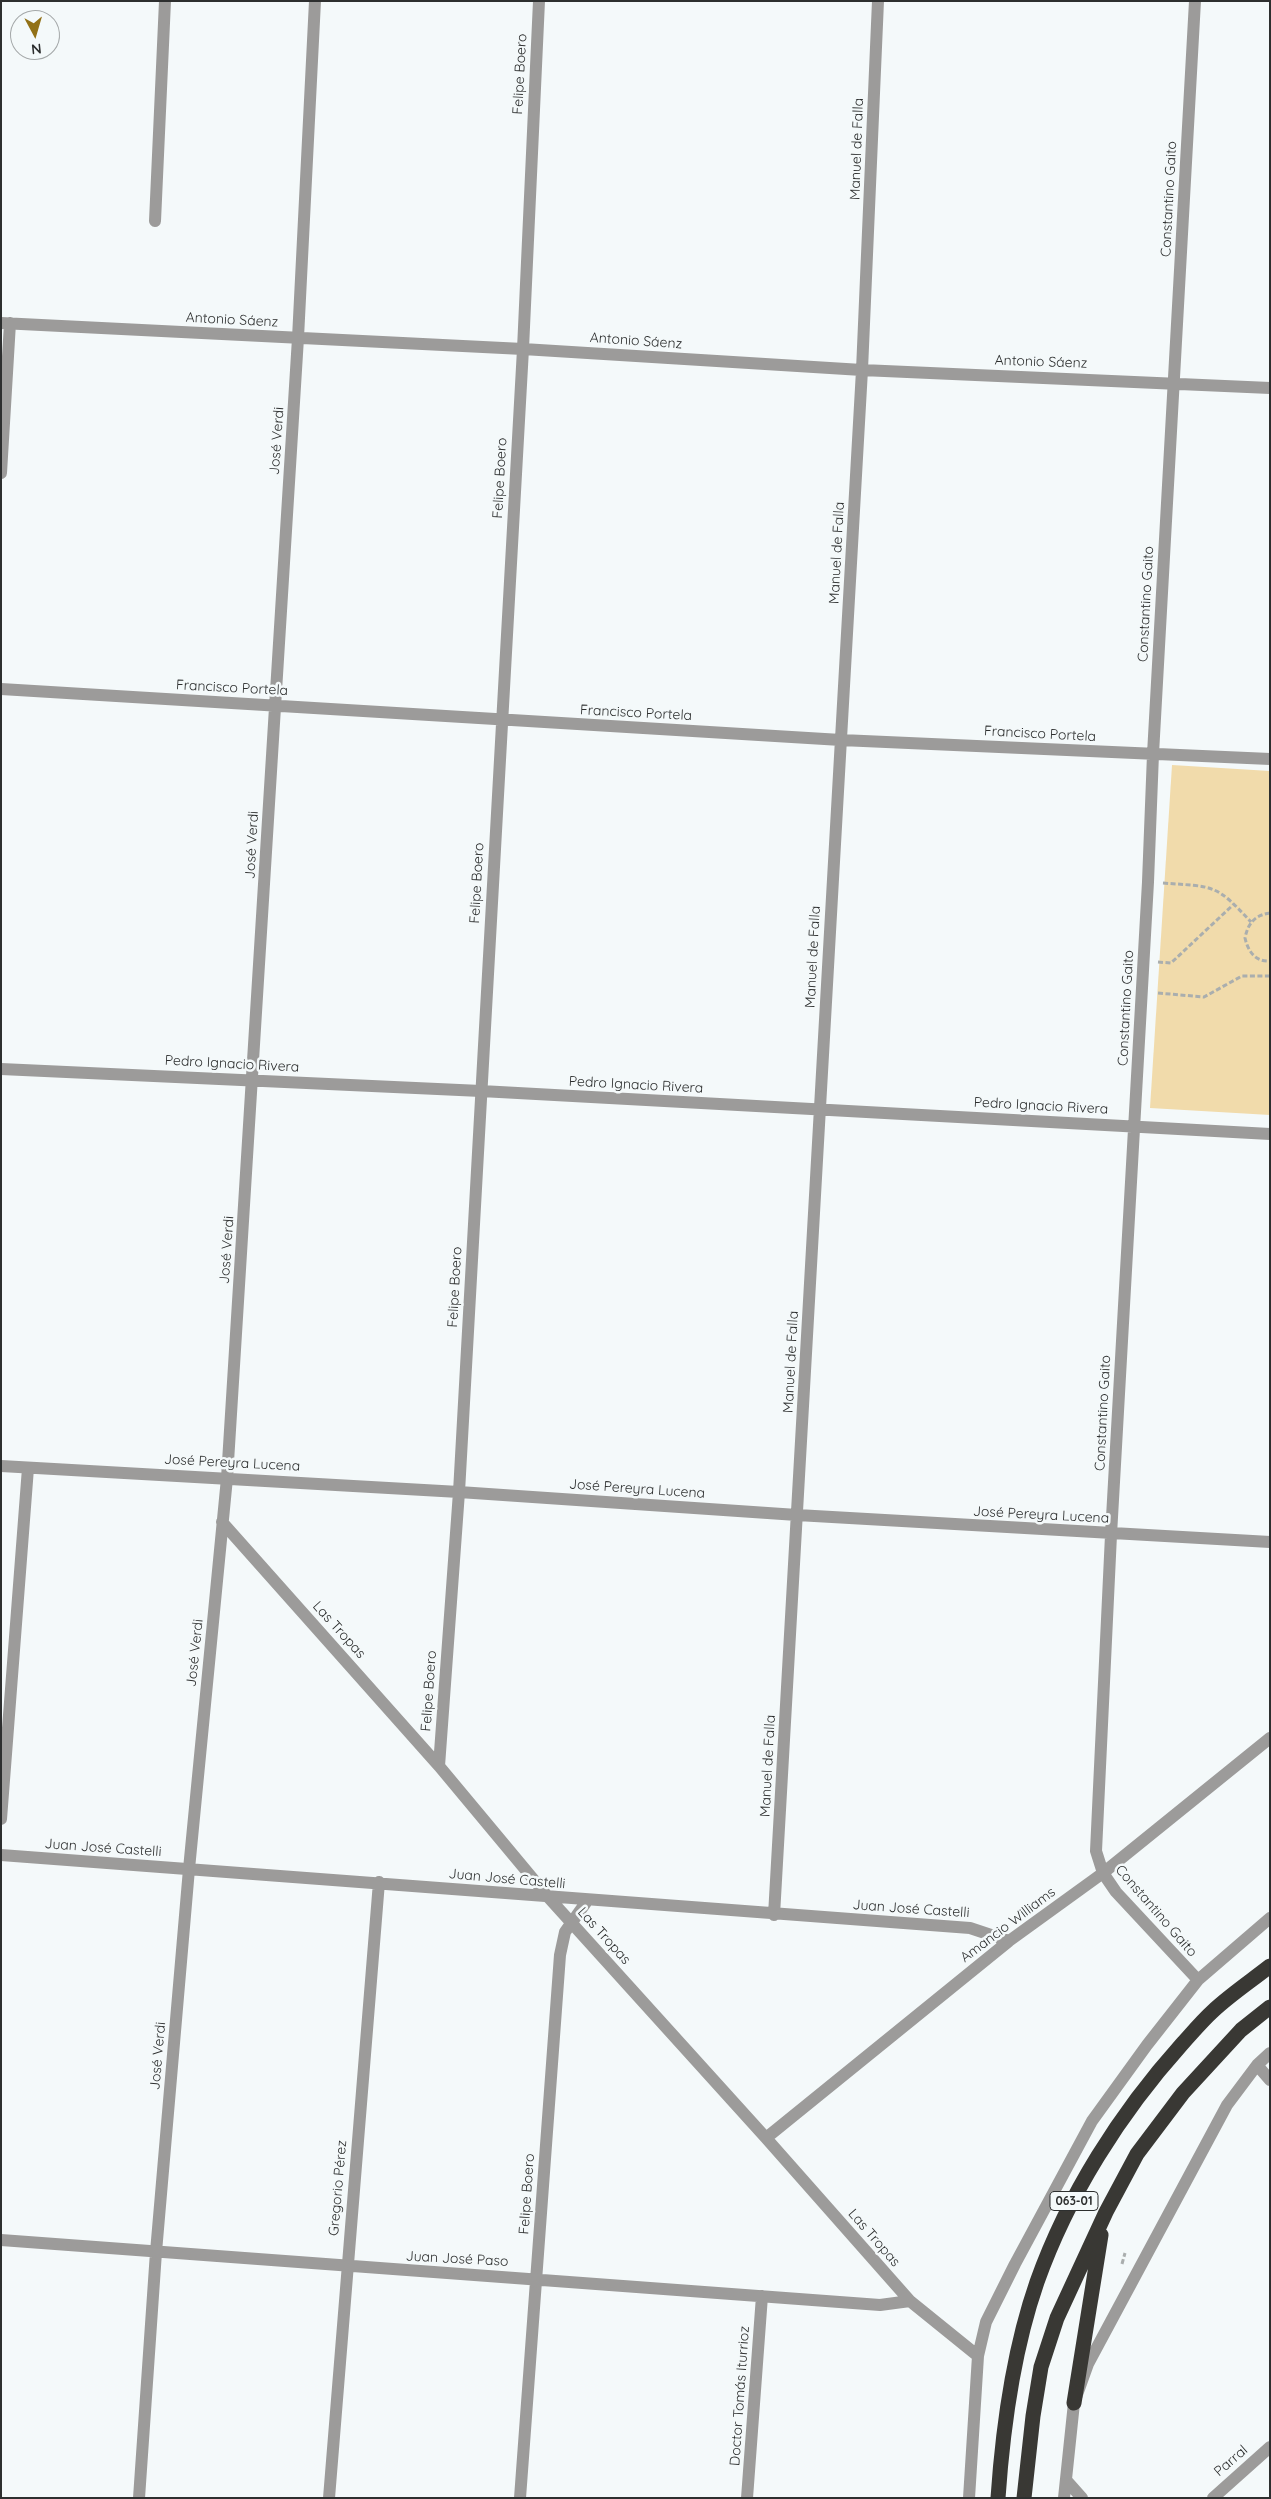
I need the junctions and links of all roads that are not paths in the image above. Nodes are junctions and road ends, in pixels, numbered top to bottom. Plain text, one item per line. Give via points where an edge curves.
1 (164, 1) edge
2 (315, 1) edge
3 (539, 1) edge
4 (878, 1) edge
5 (1195, 1) edge
6 (155, 221) dead end
7 (6, 323) edge
8 (298, 338) junction
9 (523, 348) junction
10 (862, 370) junction
11 (1174, 383) junction
12 (1270, 388) edge
13 (1, 473) edge
14 (1, 689) edge
15 (275, 706) junction
16 (502, 720) junction
17 (841, 740) junction
18 (1153, 754) junction
19 (1270, 759) edge
20 (1, 1069) edge
21 (253, 1080) junction
22 (481, 1091) junction
23 (819, 1110) junction
24 (1134, 1126) junction
25 (1270, 1134) edge
26 (1, 1466) edge
27 (28, 1468) junction
28 (227, 1478) junction
29 (459, 1492) junction
30 (797, 1515) junction
31 (222, 1522) junction
32 (1111, 1535) junction
33 (1270, 1542) edge
34 (1270, 1738) edge
35 (439, 1766) junction
36 (1, 1819) edge
37 (1, 1855) edge
38 (189, 1869) junction
39 (1103, 1873) junction
40 (379, 1882) junction
41 (549, 1898) junction
42 (587, 1901) junction
43 (774, 1915) junction
44 (1270, 1918) edge
45 (571, 1922) junction
46 (1009, 1941) junction
47 (1270, 1966) edge
48 (1198, 1980) junction
49 (1270, 2007) edge
50 (1270, 2053) edge
51 (1257, 2065) junction
52 (1270, 2080) edge
53 (766, 2138) junction
54 (1106, 2212) junction
55 (1, 2240) edge
56 (156, 2252) junction
57 (346, 2267) junction
58 (536, 2278) junction
59 (762, 2296) junction
60 (910, 2301) junction
61 (978, 2356) junction
62 (1074, 2403) junction
63 (1270, 2447) edge
64 (1066, 2480) junction
65 (139, 2498) edge
66 (329, 2498) edge
67 (520, 2498) edge
68 (747, 2498) edge
69 (968, 2498) edge
70 (998, 2498) edge
71 (1024, 2498) edge
72 (1064, 2498) edge
73 (1082, 2498) edge
74 (1212, 2498) edge

1 - 6 street
2 - 8 street, José Verdi
3 - 9 street, Felipe Boero
4 - 10 street, Manuel de Falla
5 - 11 street, Constantino Gaito
7 - 8 street, Antonio Sáenz
7 - 13 street
8 - 9 street, Antonio Sáenz
8 - 15 street, José Verdi
9 - 10 street, Antonio Sáenz
9 - 16 street, Felipe Boero
10 - 11 street, Antonio Sáenz
10 - 17 street, Manuel de Falla
11 - 12 street, Antonio Sáenz
11 - 18 street, Constantino Gaito
14 - 15 street, Francisco Portela
15 - 16 street, Francisco Portela
15 - 21 street, José Verdi
16 - 17 street, Francisco Portela
16 - 22 street, Felipe Boero
17 - 18 street, Francisco Portela
17 - 23 street, Manuel de Falla
18 - 19 street, Francisco Portela
18 - 24 street, Constantino Gaito
20 - 21 street, Pedro Ignacio Rivera
21 - 22 street, Pedro Ignacio Rivera
21 - 28 street, José Verdi
22 - 23 street, Pedro Ignacio Rivera
22 - 29 street, Felipe Boero
23 - 24 street, Pedro Ignacio Rivera
23 - 30 street, Manuel de Falla
24 - 25 street, Pedro Ignacio Rivera
24 - 32 street, Constantino Gaito
26 - 27 street, José Pereyra Lucena
27 - 28 street, José Pereyra Lucena
27 - 36 street
28 - 29 street, José Pereyra Lucena
28 - 31 street, José Verdi
29 - 30 street, José Pereyra Lucena
29 - 35 street, Felipe Boero
30 - 32 street, José Pereyra Lucena
30 - 43 street, Manuel de Falla
31 - 35 street, Las Tropas
31 - 38 street, José Verdi
32 - 33 street, José Pereyra Lucena
32 - 39 street, Constantino Gaito via 1096,1851
34 - 39 street, Amancio Williams
35 - 41 street, Las Tropas
37 - 38 street, Juan José Castelli
38 - 40 street, Juan José Castelli
38 - 56 street, José Verdi
39 - 46 street, Amancio Williams
39 - 48 street, Constantino Gaito via 1116,1892
40 - 41 street, Juan José Castelli
40 - 57 street, Gregorio Pérez
41 - 42 street, Juan José Castelli
41 - 45 street, Las Tropas
42 - 43 street, Juan José Castelli
42 - 45 street, Felipe Boero
43 - 46 street, Juan José Castelli via 970,1928
44 - 48 street
45 - 53 street, Las Tropas
45 - 58 street, Felipe Boero via 565,1932 560,1955
46 - 53 street, Amancio Williams
47 - 70 highway, 063-01 via 1212,2011 1153,2077 1120,2120 1066,2214 1037,2282 1017,2354 1004,2422
48 - 61 street via 1092,2122 986,2322
49 - 54 highway, 063-01 via 1241,2030 1183,2093 1137,2154
50 - 51 street
51 - 52 street
51 - 62 street via 1227,2105 1088,2364
53 - 60 street, Las Tropas
54 - 62 highway
54 - 71 highway, 063-01 via 1056,2318 1041,2367
55 - 56 street, Juan José Paso
56 - 57 street, Juan José Paso
56 - 65 street, José Verdi
57 - 58 street, Juan José Paso
57 - 66 street, Gregorio Pérez
58 - 59 street, Juan José Paso
58 - 67 street, Felipe Boero
59 - 60 street, Juan José Paso via 880,2305
59 - 68 street, Doctor Tomás Iturrioz
60 - 61 street, Las Tropas
61 - 69 street
62 - 64 street
63 - 74 street, Parral
64 - 72 street
64 - 73 street

